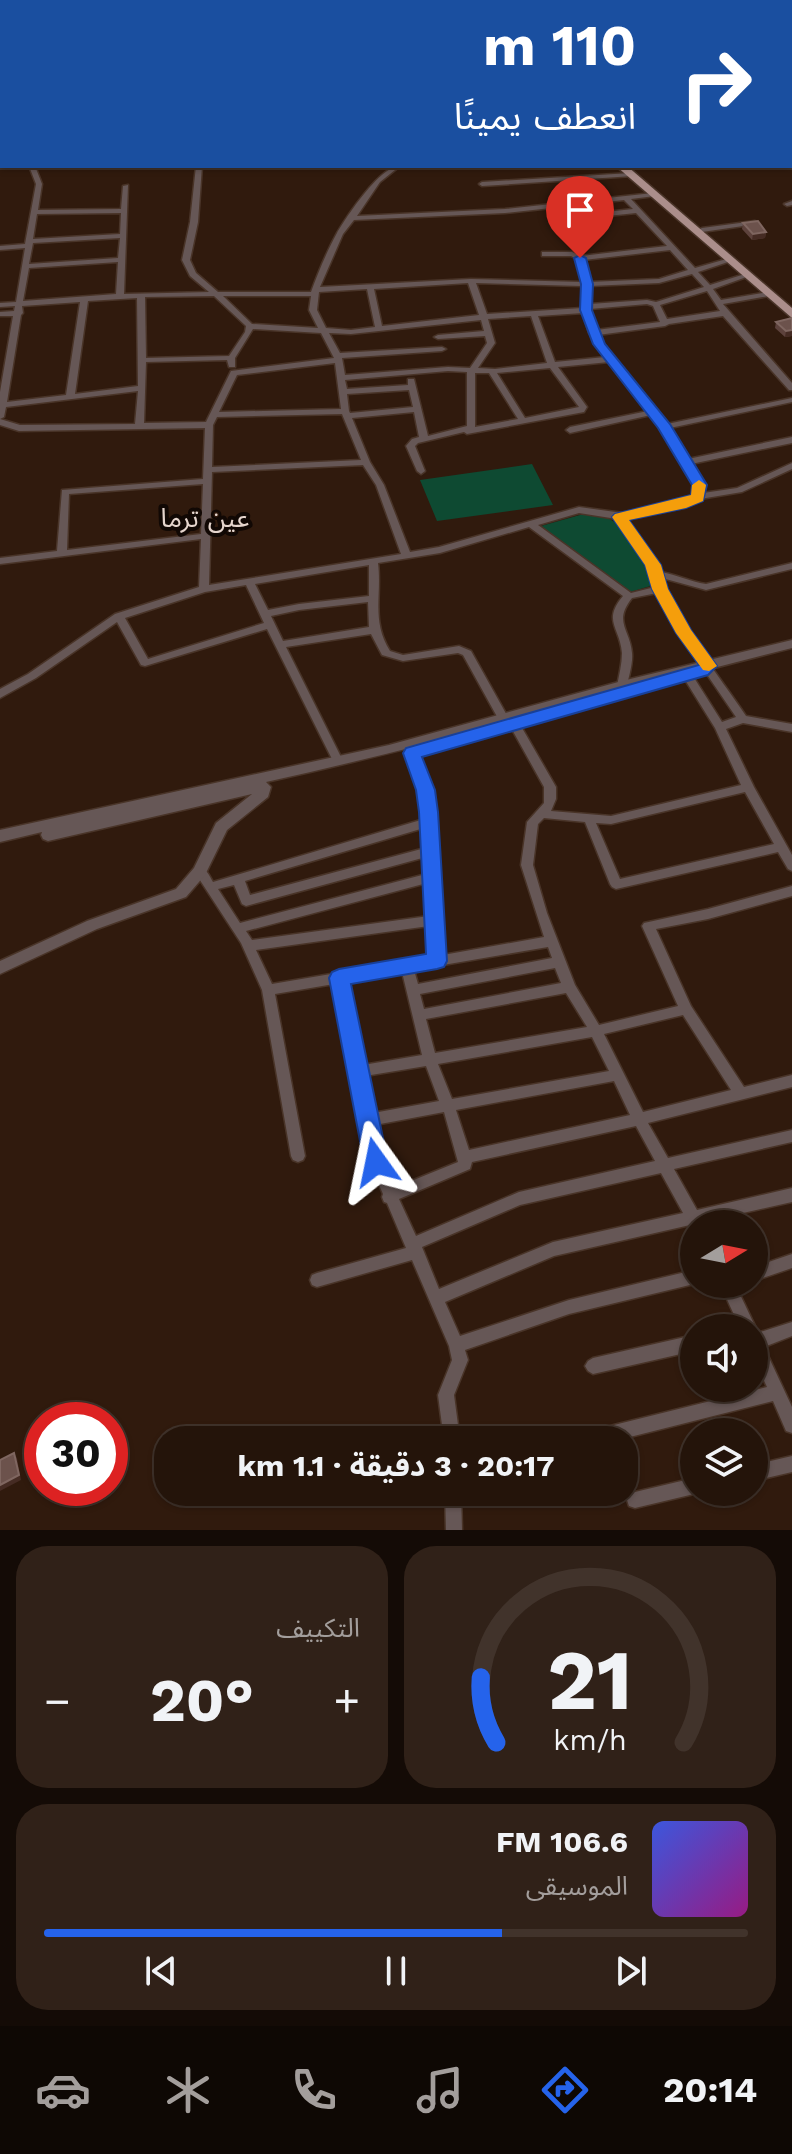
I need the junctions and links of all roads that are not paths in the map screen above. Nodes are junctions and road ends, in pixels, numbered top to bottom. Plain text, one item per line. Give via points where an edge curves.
1 (33, 168) edge
2 (199, 168) edge
3 (394, 168) edge
4 (629, 171) edge
5 (536, 183) junction
6 (482, 184) dead end
7 (126, 186) dead end
8 (653, 195) junction
9 (626, 198) junction
10 (547, 206) junction
11 (124, 211) junction
12 (637, 211) junction
13 (34, 212) junction
14 (588, 216) dead end
15 (351, 218) junction
16 (755, 223) edge
17 (702, 230) junction
18 (123, 236) junction
19 (30, 243) junction
20 (0, 248) edge
21 (672, 248) junction
22 (545, 254) dead end
23 (580, 258) junction
24 (122, 260) junction
25 (730, 260) junction
26 (26, 266) junction
27 (693, 273) junction
28 (748, 275) junction
29 (471, 281) junction
30 (587, 284) junction
31 (370, 286) junction
32 (709, 288) junction
33 (315, 292) junction
34 (216, 294) junction
35 (769, 294) junction
36 (141, 295) junction
37 (120, 297) junction
38 (84, 299) junction
39 (719, 303) junction
40 (656, 304) junction
41 (0, 305) edge
42 (792, 306) edge
43 (586, 308) junction
44 (20, 309) junction
45 (725, 313) junction
46 (0, 314) edge
47 (534, 314) junction
48 (792, 314) edge
49 (484, 317) junction
50 (664, 322) junction
51 (432, 323) junction
52 (250, 326) junction
53 (379, 328) junction
54 (324, 330) junction
55 (488, 333) junction
56 (593, 333) junction
57 (438, 337) junction
58 (442, 349) junction
59 (231, 358) junction
60 (338, 358) junction
61 (611, 359) junction
62 (142, 360) junction
63 (552, 365) junction
64 (448, 369) junction
65 (472, 369) junction
66 (491, 370) junction
67 (234, 373) junction
68 (409, 373) junction
69 (341, 378) junction
70 (412, 387) junction
71 (142, 388) junction
72 (792, 388) edge
73 (343, 392) junction
74 (70, 397) junction
75 (792, 400) edge
76 (2, 405) junction
77 (417, 409) junction
78 (654, 412) junction
79 (346, 414) junction
80 (213, 415) junction
81 (0, 420) edge
82 (523, 421) junction
83 (209, 425) junction
84 (139, 427) junction
85 (665, 427) junction
86 (570, 430) dead end
87 (467, 431) junction
88 (424, 439) junction
89 (792, 440) edge
90 (366, 462) junction
91 (684, 463) junction
92 (792, 466) edge
93 (207, 470) junction
94 (421, 471) dead end
95 (207, 481) junction
96 (698, 497) junction
97 (620, 517) junction
98 (531, 524) junction
99 (205, 536) junction
100 (62, 553) junction
101 (406, 555) junction
102 (0, 561) edge
103 (373, 561) junction
104 (792, 566) edge
105 (656, 575) junction
106 (249, 582) junction
107 (204, 589) junction
108 (660, 589) junction
109 (629, 596) junction
110 (371, 599) junction
111 (119, 616) junction
112 (267, 620) junction
113 (374, 630) junction
114 (792, 644) edge
115 (279, 645) junction
116 (709, 666) junction
117 (687, 675) junction
118 (622, 686) junction
119 (0, 694) edge
120 (743, 719) junction
121 (509, 721) junction
122 (720, 727) junction
123 (792, 728) edge
124 (412, 753) junction
125 (338, 761) junction
126 (262, 782) junction
127 (748, 787) junction
128 (223, 792) junction
129 (542, 814) junction
130 (589, 819) junction
131 (429, 822) junction
132 (0, 836) edge
133 (0, 845) edge
134 (781, 847) junction
135 (431, 851) junction
136 (792, 866) edge
137 (200, 871) junction
138 (432, 877) junction
139 (238, 879) junction
140 (211, 887) junction
141 (792, 891) edge
142 (435, 920) junction
143 (238, 928) junction
144 (551, 941) junction
145 (248, 946) junction
146 (437, 961) junction
147 (559, 962) junction
148 (407, 966) junction
149 (0, 968) edge
150 (339, 978) junction
151 (569, 987) junction
152 (268, 990) junction
153 (414, 990) junction
154 (686, 1009) junction
155 (420, 1015) junction
156 (596, 1031) junction
157 (430, 1060) junction
158 (357, 1072) junction
159 (617, 1075) junction
160 (789, 1087) edge
161 (741, 1094) junction
162 (449, 1106) junction
163 (639, 1119) junction
164 (367, 1120) junction
165 (792, 1136) edge
166 (298, 1156) dead end
167 (464, 1157) junction
168 (666, 1168) junction
169 (792, 1195) edge
170 (389, 1197) junction
171 (690, 1210) edge
172 (737, 1210) edge
173 (680, 1224) edge
174 (415, 1248) junction
175 (792, 1261) edge
176 (768, 1269) edge
177 (317, 1280) dead end
178 (680, 1280) edge
179 (436, 1298) junction
180 (792, 1329) edge
181 (768, 1337) edge
182 (456, 1345) junction
183 (680, 1346) edge
184 (593, 1366) dead end
185 (768, 1369) edge
186 (784, 1400) edge
187 (792, 1425) edge
188 (450, 1426) edge
189 (638, 1428) edge
190 (792, 1464) edge
191 (768, 1470) edge
192 (680, 1489) edge
193 (638, 1499) edge
194 (453, 1506) edge
195 (454, 1530) edge

1 - 13 street via 39,184
2 - 34 street via 186,260 193,274
3 - 15 street
4 - 5 street
4 - 8 main road
4 - 17 main road
5 - 6 street
5 - 10 street
7 - 11 street
8 - 9 street
8 - 25 main road
9 - 10 street
9 - 12 street
10 - 15 street
11 - 13 street
11 - 18 street
12 - 14 street
12 - 21 street
13 - 19 street
15 - 33 street
16 - 17 street
17 - 42 main road
18 - 19 street
18 - 24 street
19 - 20 street
19 - 26 street
21 - 23 street
21 - 27 street
22 - 23 street
23 - 30 street
24 - 26 street
24 - 37 street
25 - 27 street
25 - 28 main road
26 - 44 street
27 - 30 street via 659,281
27 - 32 street
28 - 32 street
28 - 35 main road
29 - 30 street
29 - 31 street
29 - 49 street
30 - 43 street
31 - 33 street
31 - 53 street
32 - 39 street
32 - 40 street
33 - 34 street
33 - 54 street via 313,310
34 - 36 street
34 - 52 street
35 - 39 street
35 - 48 main road
36 - 37 street
36 - 62 street
37 - 38 street
38 - 44 street
38 - 74 street
39 - 45 street
40 - 43 street
40 - 50 street
41 - 44 street
43 - 47 street
43 - 56 street
44 - 46 street
44 - 76 street
45 - 50 street
45 - 72 street
47 - 49 street
47 - 63 street
49 - 51 street
49 - 55 street
50 - 56 street via 661,327
51 - 53 street
51 - 57 street
52 - 54 street
52 - 59 street
53 - 54 street
54 - 60 street
55 - 57 street
55 - 65 street via 491,343
56 - 61 street
57 - 58 street
58 - 60 street
58 - 64 street
59 - 62 street
59 - 67 street
60 - 67 street
60 - 69 street
61 - 63 street
61 - 78 street
62 - 71 street
63 - 66 street
63 - 82 street via 583,407
64 - 65 street
64 - 68 street
65 - 66 street
65 - 87 street
66 - 82 street
67 - 80 street
68 - 69 street
68 - 70 street
69 - 73 street
70 - 73 street
70 - 77 street
71 - 74 street
71 - 84 street
73 - 79 street
74 - 76 street
75 - 85 street
76 - 81 street
77 - 79 street
77 - 88 street
78 - 85 street
78 - 86 street
79 - 80 street
79 - 90 street
80 - 83 street
81 - 84 street via 19,428
82 - 87 street
83 - 84 street
83 - 93 street
85 - 91 street
87 - 88 street
88 - 94 street via 410,446
89 - 91 street
90 - 93 street
90 - 101 street
91 - 96 street via 699,485
92 - 96 street via 739,490
93 - 95 street
95 - 99 street
95 - 100 street via 65,492
96 - 97 street
97 - 98 street via 579,510
97 - 105 street
98 - 101 street
98 - 109 street
99 - 100 street
99 - 107 street
100 - 102 street
101 - 103 street
103 - 106 street
103 - 110 street
104 - 105 street via 706,587
105 - 108 street
106 - 107 street
106 - 112 street
107 - 111 street
108 - 109 street
108 - 116 street
109 - 118 street via 615,619 628,658
110 - 112 street via 299,607
110 - 113 street
111 - 112 street via 145,663
111 - 119 street
112 - 115 street
113 - 115 street
113 - 121 street via 394,657 459,649 467,653
114 - 116 street
115 - 125 street
116 - 117 street
116 - 118 street
116 - 120 street
117 - 121 street
117 - 122 street
118 - 121 street
120 - 122 street
120 - 123 street
121 - 124 street
121 - 125 street
121 - 129 street via 550,787 550,809
122 - 127 street
124 - 126 street
124 - 131 street via 426,790
125 - 126 street
126 - 128 street
126 - 137 street via 263,793 221,827
127 - 130 street via 611,820
127 - 134 street
128 - 132 street
128 - 133 street
129 - 130 street
129 - 144 street via 533,822 527,865
130 - 134 street via 616,884
131 - 135 street
131 - 139 street
134 - 136 street
135 - 138 street
135 - 139 street via 246,901
137 - 140 street
137 - 149 street via 191,885 170,899 92,925
138 - 142 street
138 - 143 street
139 - 140 street
140 - 143 street
141 - 154 street via 648,926
142 - 145 street
142 - 146 street
143 - 145 street
144 - 146 street
144 - 147 street
145 - 152 street
146 - 148 street
147 - 151 street
147 - 153 street
148 - 150 street
148 - 153 street
150 - 152 street
150 - 158 street
151 - 155 street
151 - 156 street
152 - 166 street
153 - 155 street
154 - 156 street
154 - 161 street
155 - 157 street
156 - 157 street
156 - 159 street
157 - 158 street
157 - 162 street
158 - 164 street
159 - 162 street
159 - 163 street
160 - 161 street
161 - 163 street
162 - 164 street
162 - 167 street
163 - 167 street
163 - 168 street
164 - 170 street
165 - 168 street
167 - 170 street via 465,1165
168 - 171 street
168 - 174 street via 519,1199
169 - 172 street
170 - 174 street
173 - 179 street via 553,1249
174 - 177 street
174 - 179 street
175 - 176 street
178 - 182 street via 569,1307
179 - 182 street
180 - 181 street
182 - 188 street via 460,1360 446,1395
183 - 184 street
185 - 186 street
186 - 187 street
186 - 189 street
190 - 191 street
192 - 193 street
194 - 195 street

